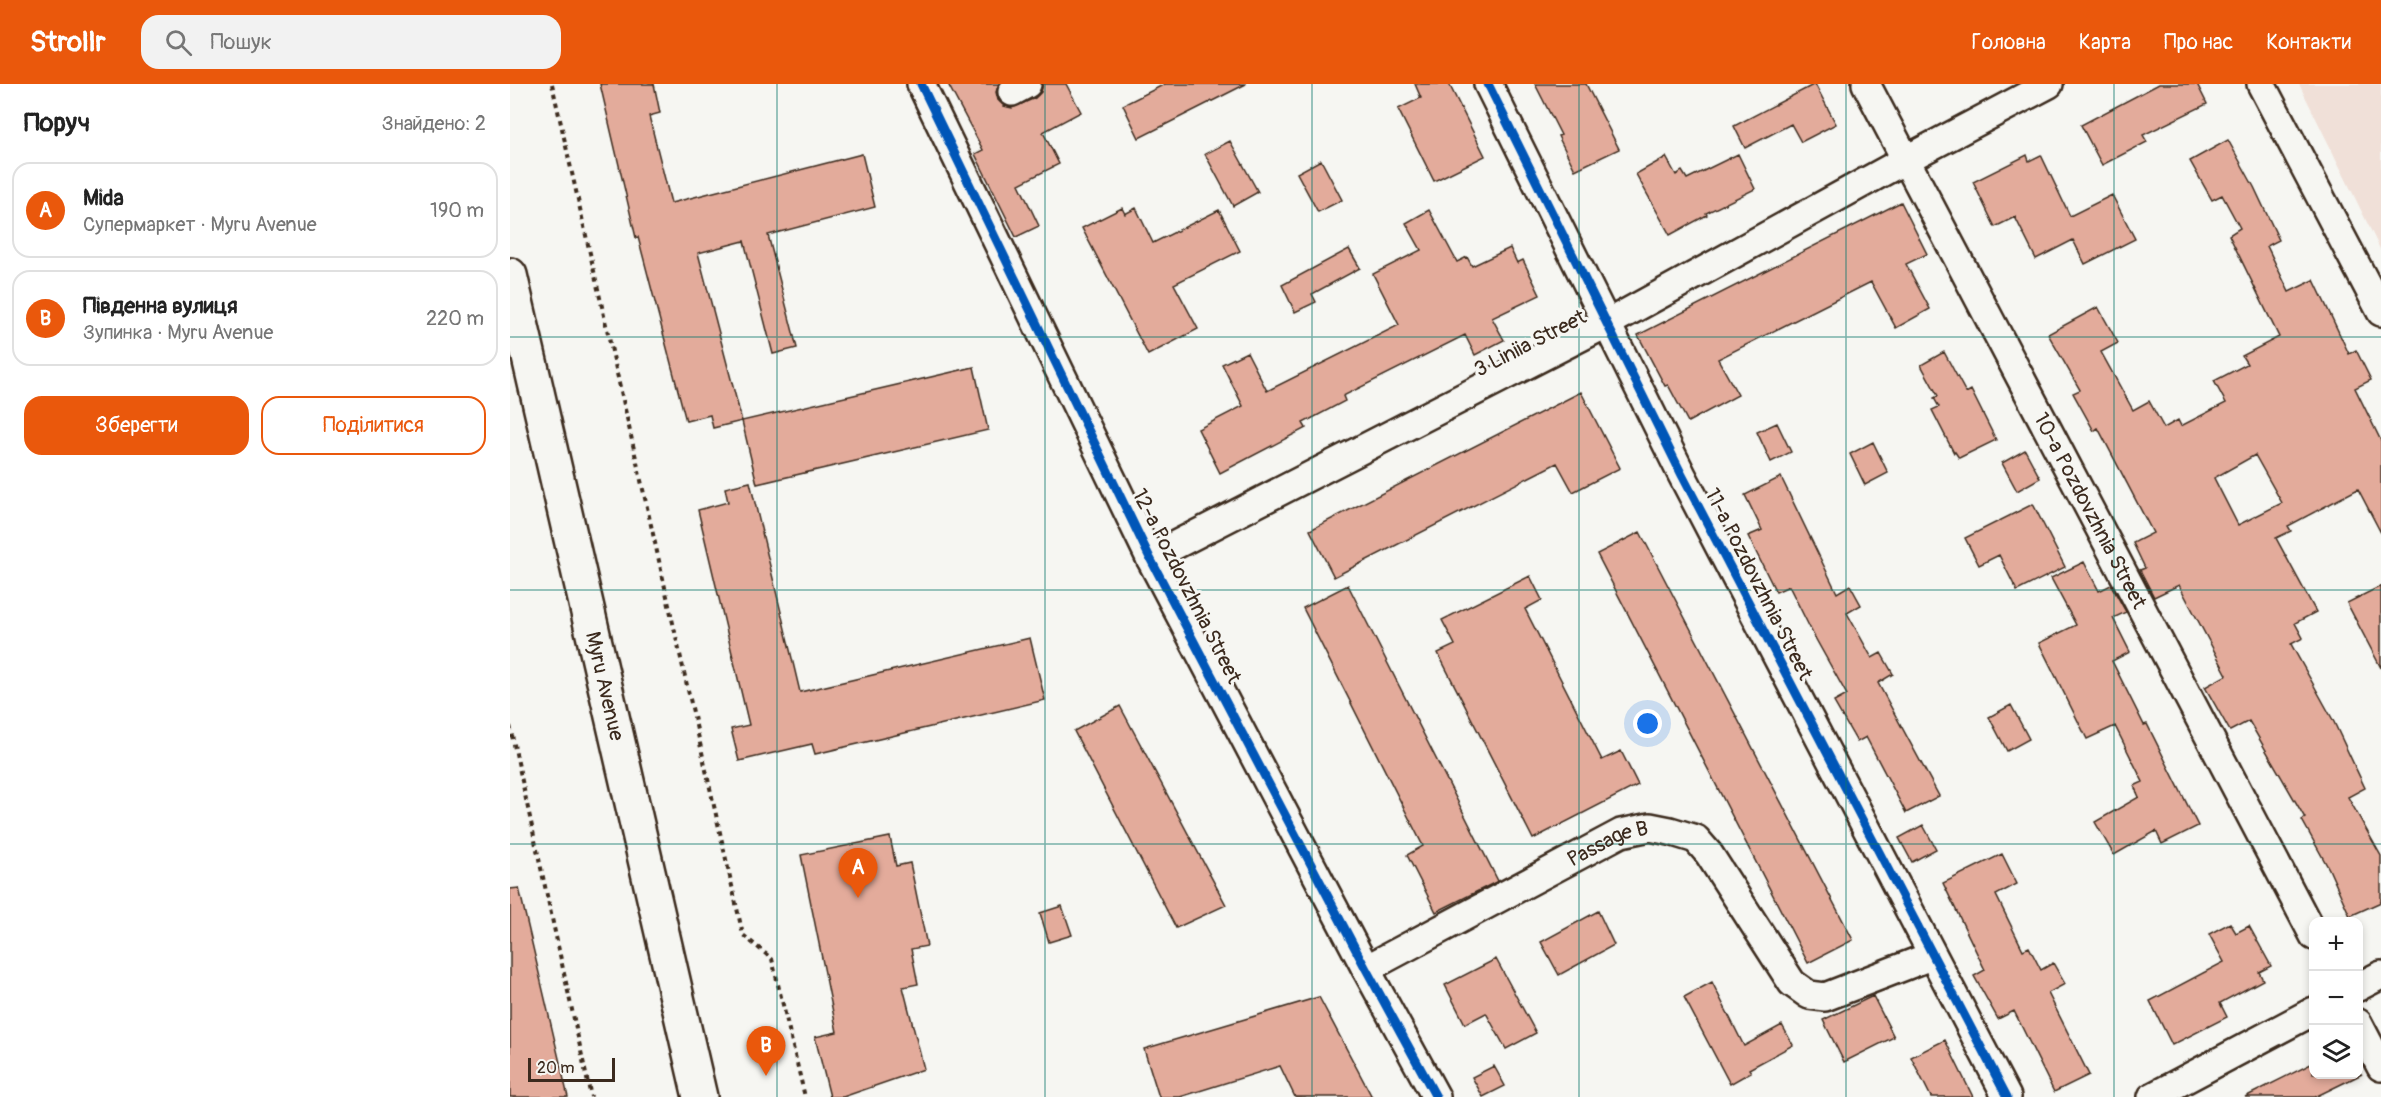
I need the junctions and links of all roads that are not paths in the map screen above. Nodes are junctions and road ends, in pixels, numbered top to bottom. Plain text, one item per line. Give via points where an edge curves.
1 (921, 84) edge
2 (1488, 84) edge
3 (1866, 84) edge
4 (2049, 84) edge
5 (2261, 84) edge
6 (1905, 160) junction
7 (510, 275) edge
8 (2381, 312) edge
9 (1608, 323) junction
10 (1150, 558) junction
11 (2309, 928) edge
12 (1931, 956) junction
13 (1366, 969) junction
14 (2381, 975) edge
15 (2363, 984) edge
16 (2309, 1013) edge
17 (2359, 1025) edge
18 (2381, 1067) edge
19 (700, 1097) edge
20 (1436, 1097) edge
21 (2007, 1097) edge
22 (2152, 1097) edge

1 - 10 street, 12-a Pozdovzhnia Street
2 - 9 street, 11-a Pozdovzhnia Street
3 - 6 street, 10-a Pozdovzhnia Street
4 - 6 street, 3 Liniia Street
5 - 8 street
6 - 9 street, 3 Liniia Street
6 - 11 street, 10-a Pozdovzhnia Street
7 - 19 main road, Myru Avenue
9 - 10 street, 3 Liniia Street
9 - 12 street, 11-a Pozdovzhnia Street via 1682,475
10 - 13 street, 12-a Pozdovzhnia Street
12 - 13 street, Passage B via 1824,997 1809,995 1792,983 1696,839 1650,827 1621,833
12 - 21 street, 11-a Pozdovzhnia Street
13 - 20 street, 12-a Pozdovzhnia Street
14 - 15 street
16 - 22 street
17 - 18 street

